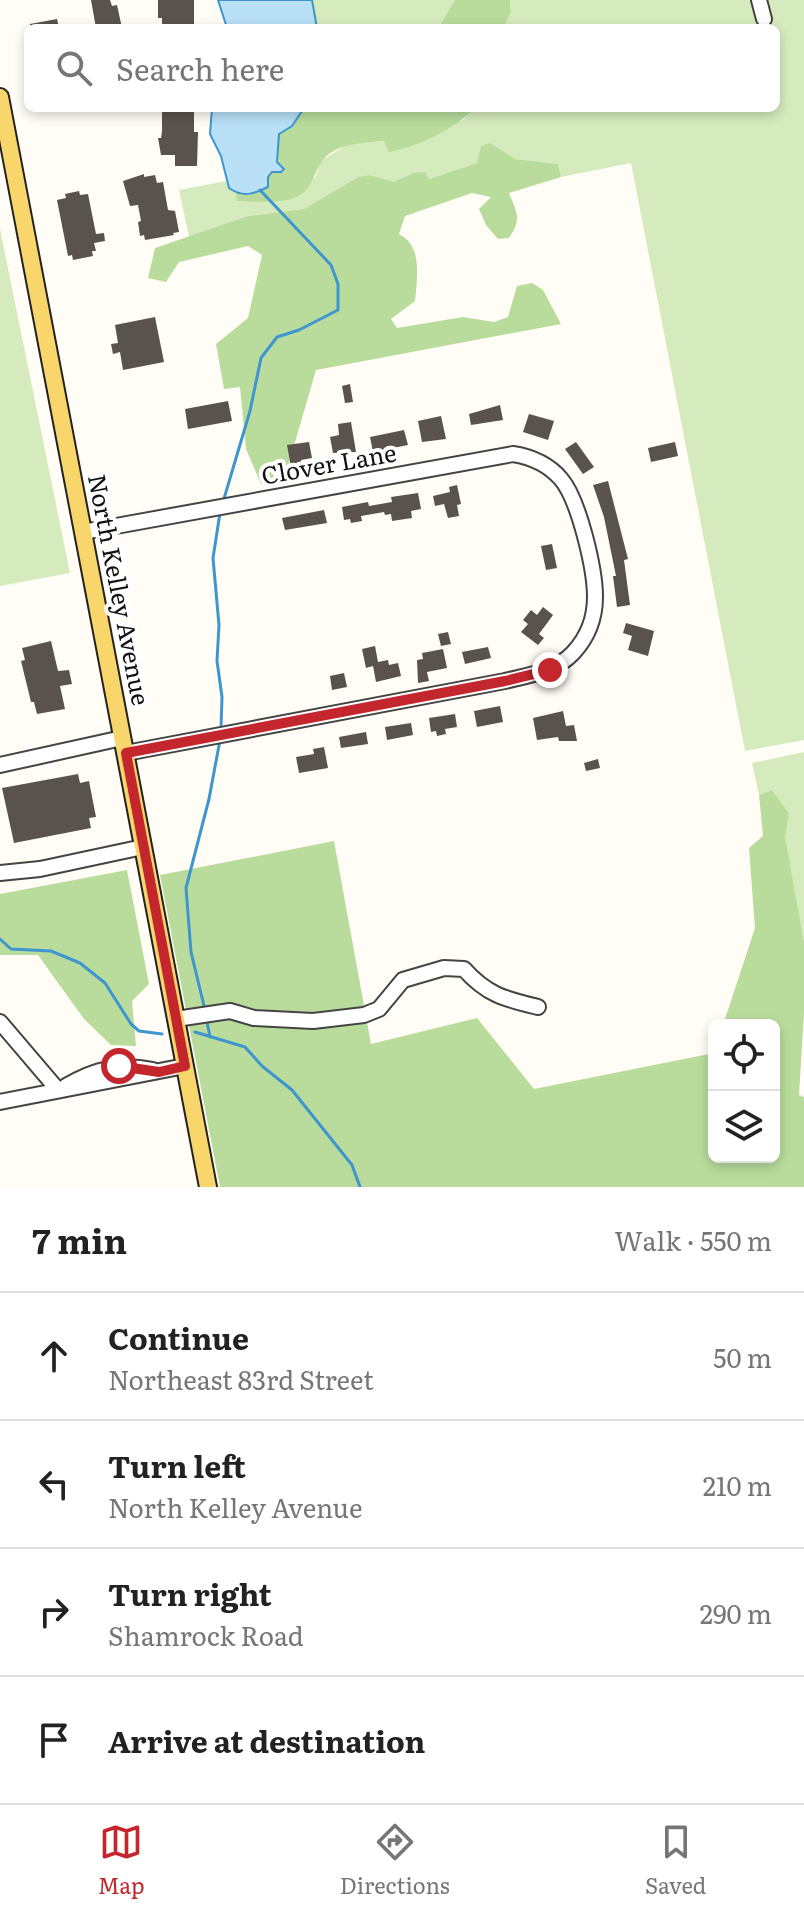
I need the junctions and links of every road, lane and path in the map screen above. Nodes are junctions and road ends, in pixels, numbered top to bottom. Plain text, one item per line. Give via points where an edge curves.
1 (759, 0) edge
2 (764, 19) dead end
3 (0, 97) edge
4 (83, 532) junction
5 (124, 746) junction
6 (0, 765) edge
7 (143, 847) junction
8 (0, 873) edge
9 (538, 1007) dead end
10 (176, 1019) junction
11 (0, 1022) edge
12 (185, 1066) junction
13 (58, 1090) junction
14 (0, 1102) edge
15 (208, 1187) edge

1 - 2 street
3 - 4 main road, North Kelley Avenue
4 - 5 main road, North Kelley Avenue
4 - 5 street, Clover Lane via 513,454 546,466 570,492 594,585 591,623 572,654 550,670
5 - 6 street
5 - 7 main road, North Kelley Avenue
7 - 8 street
7 - 10 main road, North Kelley Avenue
9 - 10 street via 493,994 464,969 444,968 403,980 379,1009 364,1015 313,1021 254,1018 230,1011
10 - 12 main road, North Kelley Avenue
11 - 13 street
12 - 13 street
12 - 15 main road, North Kelley Avenue
13 - 14 street

